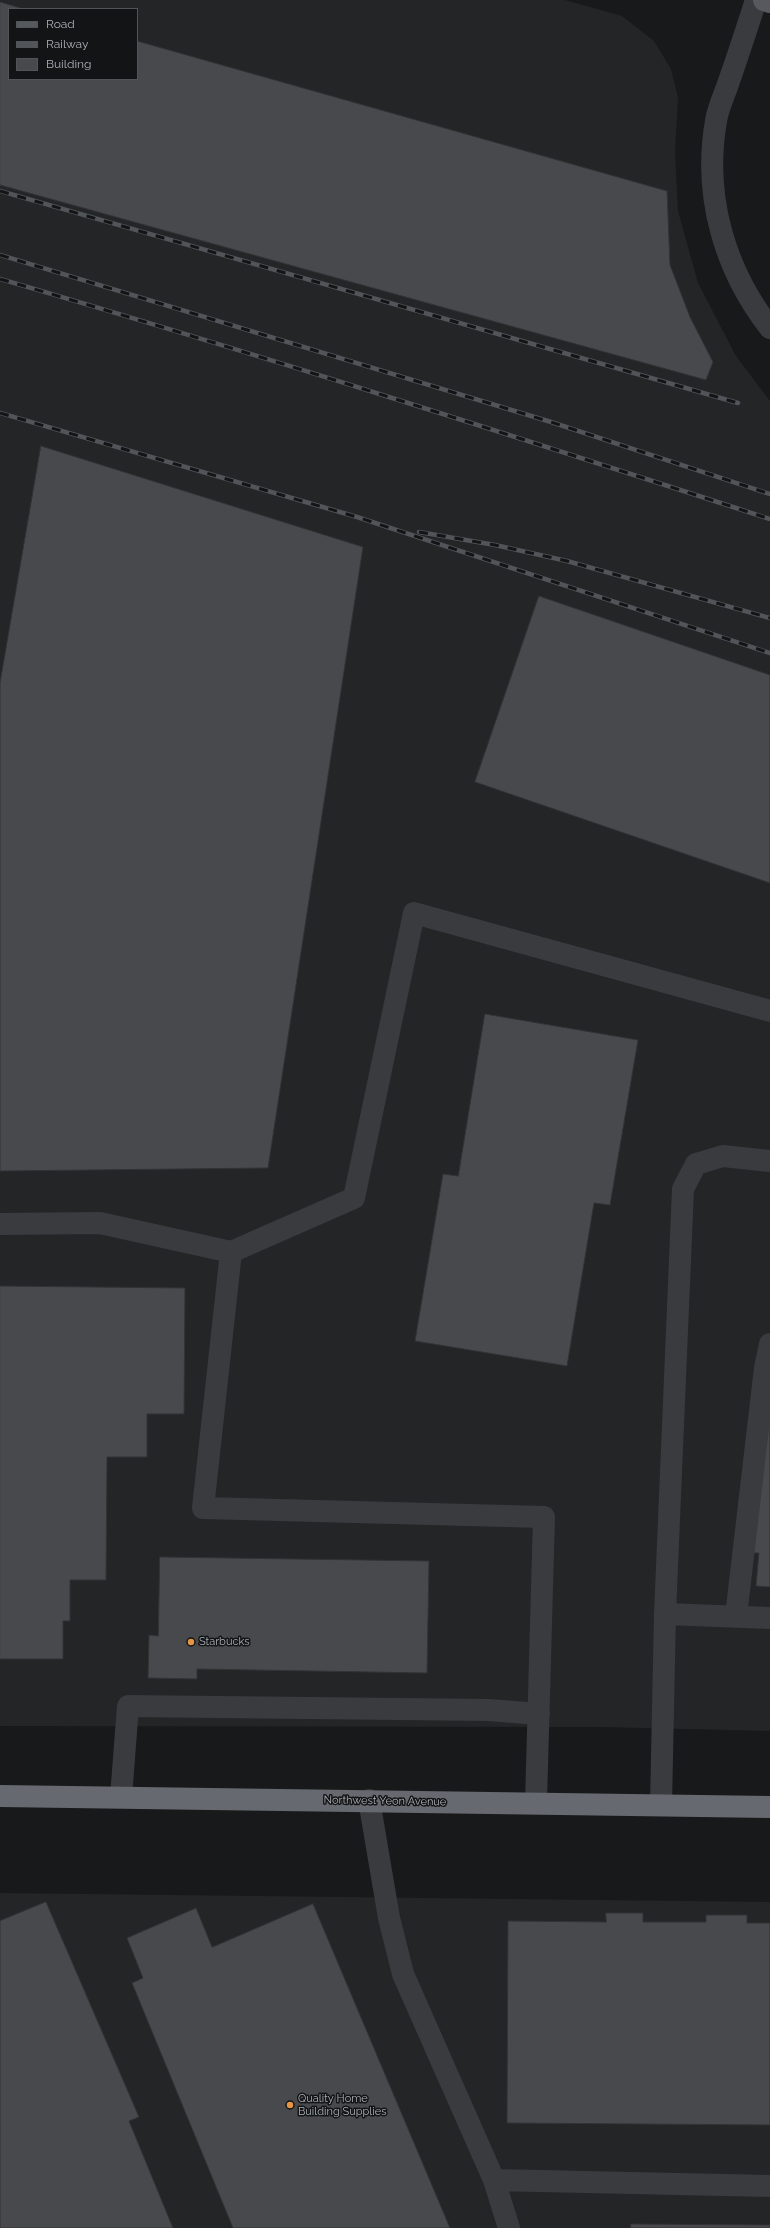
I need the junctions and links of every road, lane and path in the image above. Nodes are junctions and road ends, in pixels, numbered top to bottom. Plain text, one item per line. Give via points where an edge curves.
1 (756, 0) edge
2 (764, 0) edge
3 (770, 2) edge
4 (770, 328) edge
5 (770, 1011) edge
6 (770, 1161) edge
7 (0, 1224) edge
8 (231, 1252) junction
9 (769, 1354) edge
10 (665, 1614) junction
11 (736, 1616) junction
12 (770, 1618) edge
13 (539, 1714) junction
14 (0, 1796) edge
15 (121, 1797) junction
16 (369, 1800) junction
17 (536, 1802) junction
18 (661, 1805) junction
19 (770, 1807) edge
20 (494, 2180) junction
21 (770, 2186) edge
22 (509, 2228) edge

1 - 4 street via 716,120 712,183 716,214 727,254 758,312
2 - 3 main road
5 - 8 street via 414,914 354,1198
6 - 10 street via 723,1156 696,1164 683,1189
7 - 8 street via 100,1223
8 - 13 street via 203,1508 544,1517
9 - 11 street
10 - 11 street
10 - 18 street
11 - 12 street
13 - 15 street via 488,1710 128,1706
13 - 17 street
14 - 15 highway, Northwest Yeon Avenue
15 - 16 highway, Northwest Yeon Avenue
16 - 17 highway, Northwest Yeon Avenue
16 - 20 street via 389,1918 403,1974
17 - 18 highway, Northwest Yeon Avenue
18 - 19 highway, Northwest Yeon Avenue
20 - 21 street
20 - 22 street

